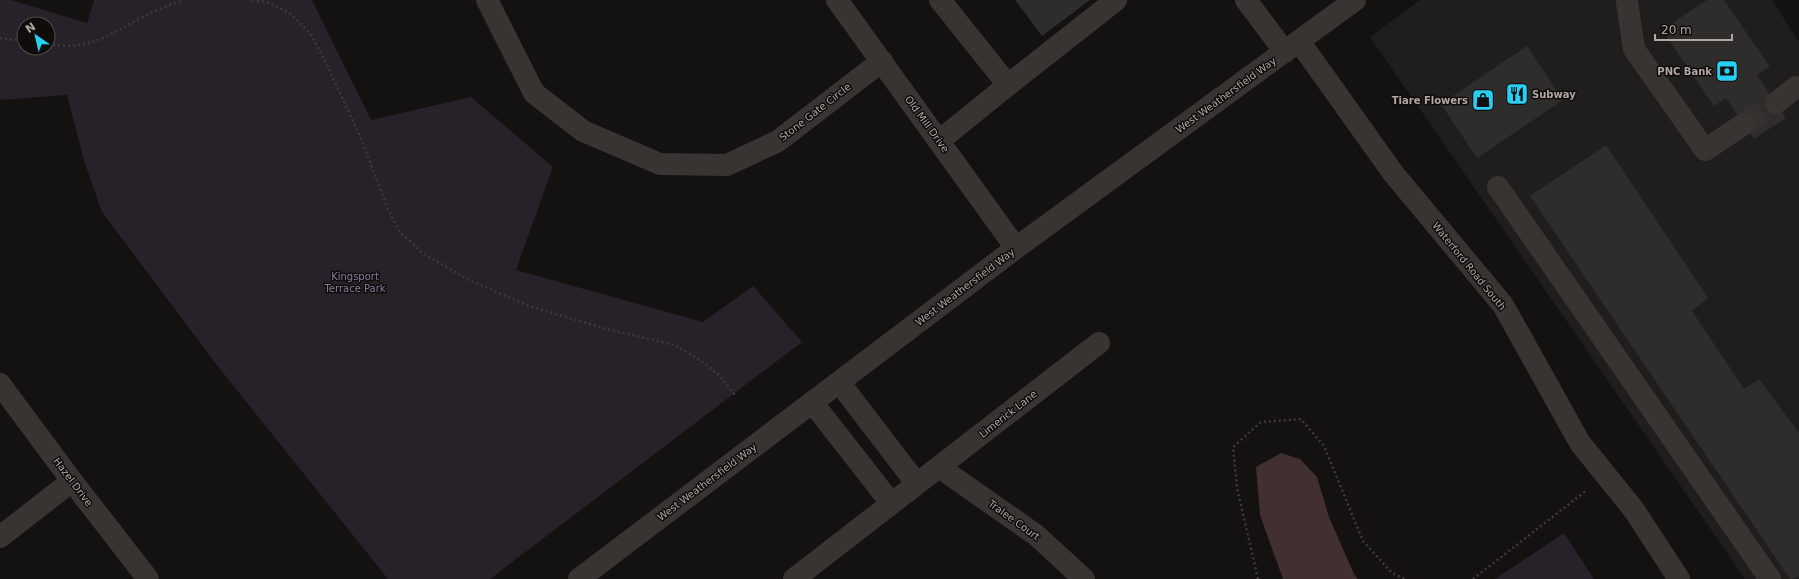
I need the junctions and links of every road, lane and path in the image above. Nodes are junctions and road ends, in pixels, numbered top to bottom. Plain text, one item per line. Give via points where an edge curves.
1 (183, 0) edge
2 (252, 0) edge
3 (487, 0) edge
4 (837, 0) edge
5 (940, 0) edge
6 (1116, 0) edge
7 (1246, 0) edge
8 (1354, 0) edge
9 (1627, 2) dead end
10 (0, 38) edge
11 (16, 40) edge
12 (56, 45) edge
13 (1292, 46) junction
14 (882, 60) junction
15 (1008, 85) junction
16 (1796, 87) dead end
17 (1776, 103) tunnel mouth
18 (1744, 124) tunnel mouth
19 (939, 141) junction
20 (1498, 187) dead end
21 (1016, 248) junction
22 (1099, 343) dead end
23 (839, 382) junction
24 (0, 384) edge
25 (736, 396) dead end
26 (812, 402) junction
27 (940, 467) junction
28 (1606, 475) junction
29 (72, 481) junction
30 (917, 484) junction
31 (891, 503) junction
32 (0, 537) edge
33 (148, 579) edge
34 (580, 579) edge
35 (794, 579) edge
36 (1084, 579) edge
37 (1258, 579) edge
38 (1404, 579) edge
39 (1473, 579) edge
40 (1679, 579) edge
41 (1770, 579) edge

1 - 12 path via 144,16 98,42 79,46
2 - 25 path via 267,2 291,14 310,33 360,136 388,209 399,230 421,252 469,280 529,306 610,330 675,345 718,374
3 - 14 street, Stone Gate Circle via 534,93 583,130 660,164 727,165 778,141
4 - 14 street, Old Mill Drive
5 - 15 street
6 - 15 street
7 - 13 street, Waterford Road South
8 - 13 street, West Weathersfield Way
9 - 18 street via 1634,49 1705,150
10 - 11 path
13 - 21 street, West Weathersfield Way
13 - 28 street, Waterford Road South via 1503,305 1580,442
14 - 19 street, Old Mill Drive
15 - 19 street
16 - 17 street
19 - 21 street, Old Mill Drive
20 - 41 street
21 - 23 street, West Weathersfield Way
22 - 27 street, Limerick Lane
23 - 26 street, West Weathersfield Way
23 - 30 street
24 - 29 street, Hazel Drive
26 - 31 street
26 - 34 street, West Weathersfield Way
27 - 30 street, Limerick Lane
27 - 36 street, Tralee Court via 1036,535
28 - 39 path
28 - 40 street, Waterford Road South via 1634,510
29 - 32 street
29 - 33 street, Hazel Drive
30 - 31 street, Limerick Lane
31 - 35 street, Limerick Lane
37 - 38 path via 1237,488 1233,447 1261,422 1302,419 1324,446 1363,541 1392,573

